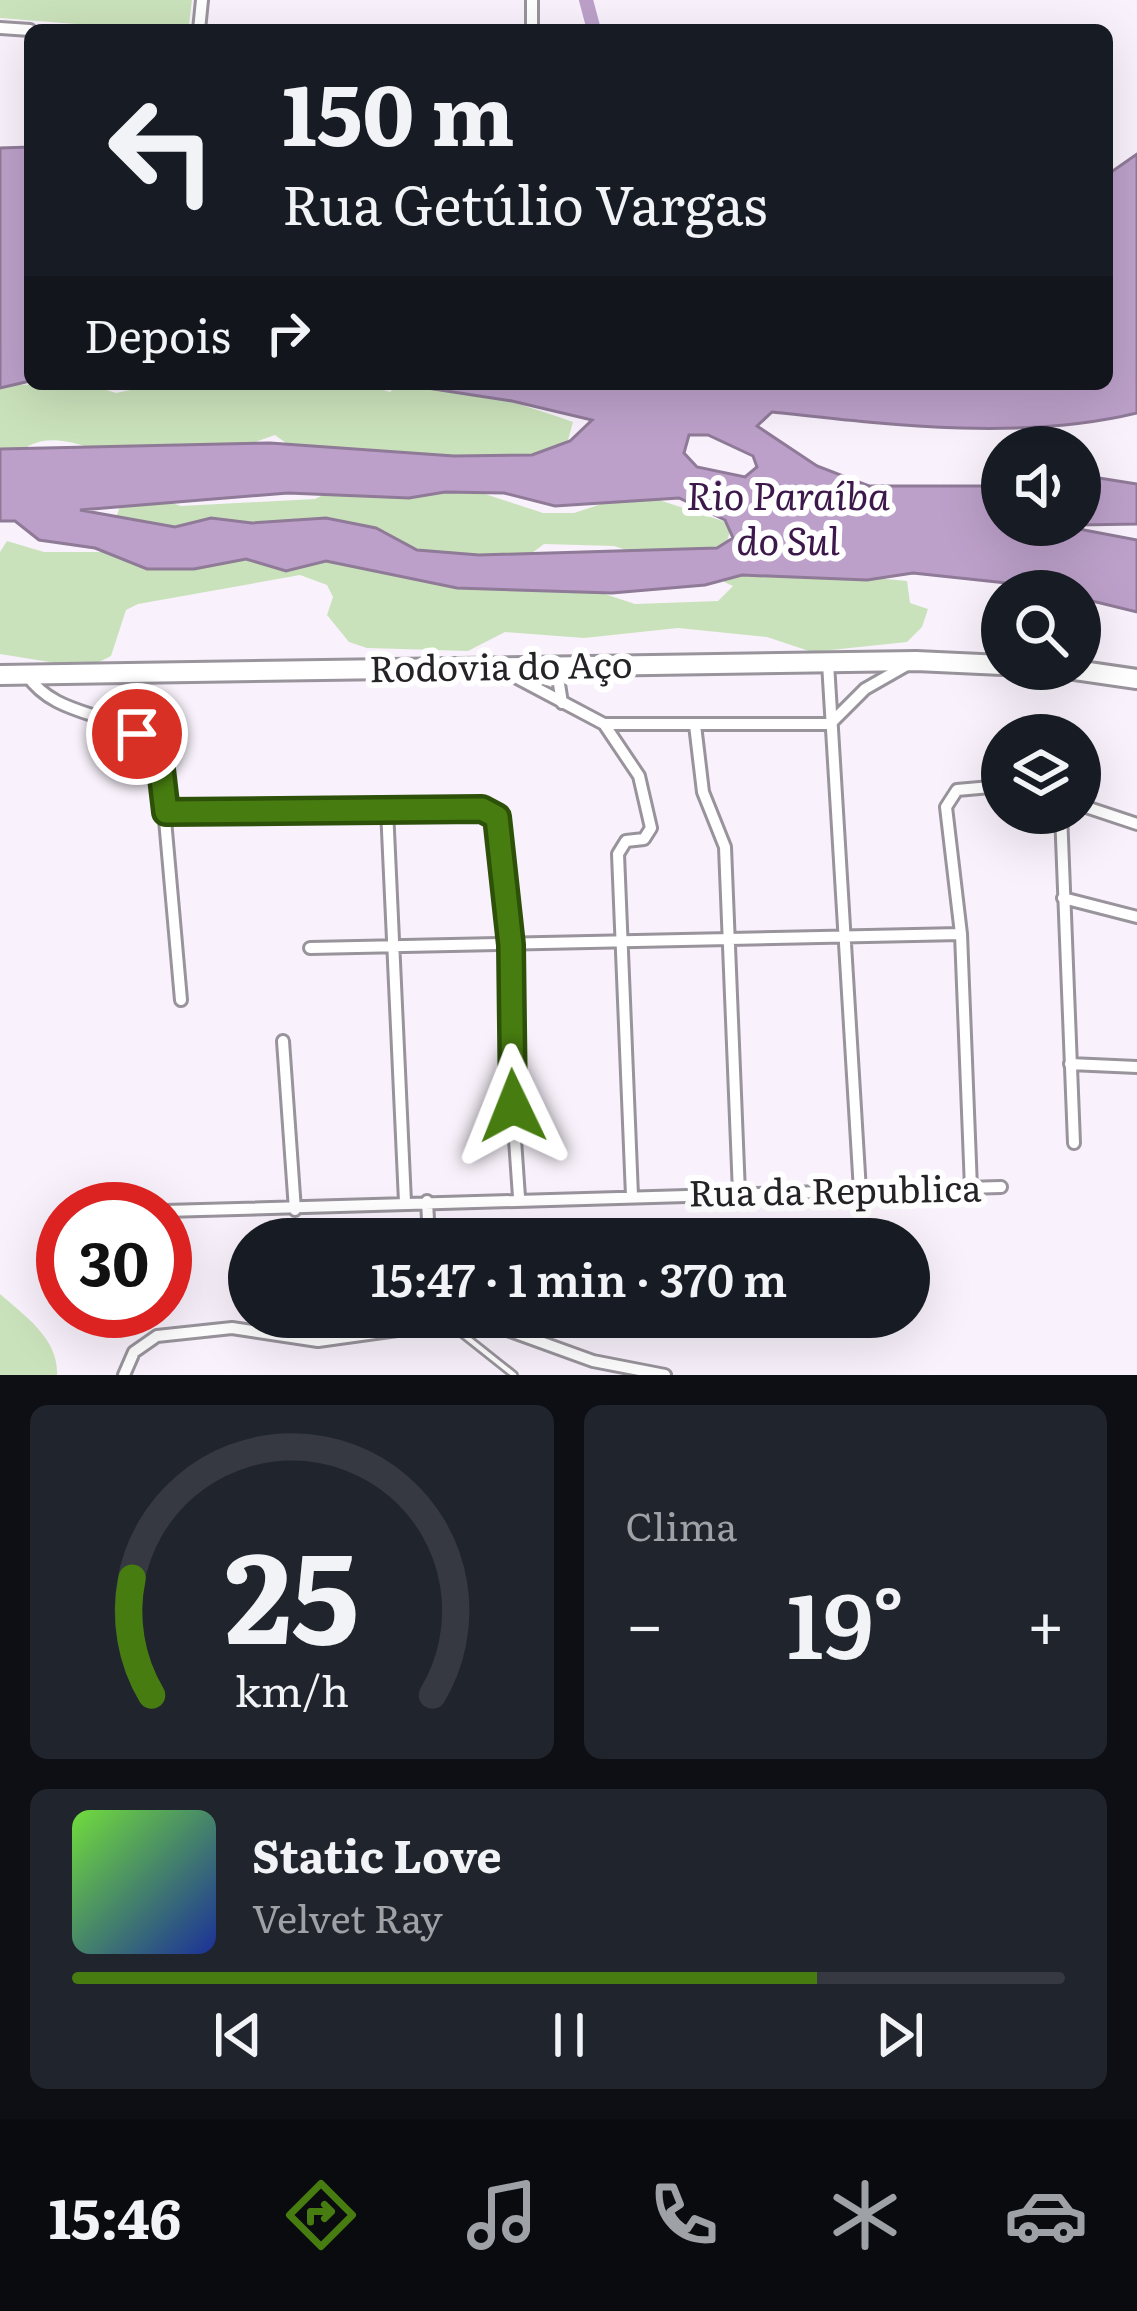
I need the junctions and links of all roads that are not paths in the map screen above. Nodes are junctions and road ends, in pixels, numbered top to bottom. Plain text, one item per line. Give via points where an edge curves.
1 (916, 661) junction
2 (829, 663) junction
3 (981, 664) edge
4 (556, 665) junction
5 (493, 666) junction
6 (1101, 674) edge
7 (0, 675) edge
8 (27, 676) junction
9 (1137, 679) edge
10 (562, 703) junction
11 (604, 724) junction
12 (830, 724) junction
13 (695, 725) junction
14 (981, 788) edge
15 (387, 809) junction
16 (166, 812) junction
17 (1101, 812) edge
18 (1137, 824) edge
19 (1061, 834) edge
20 (1063, 898) junction
21 (1137, 917) edge
22 (848, 933) junction
23 (731, 934) junction
24 (961, 934) junction
25 (625, 940) junction
26 (511, 945) junction
27 (395, 947) junction
28 (310, 948) dead end
29 (181, 1000) dead end
30 (283, 1041) dead end
31 (1070, 1064) junction
32 (1137, 1067) edge
33 (1074, 1143) dead end
34 (1001, 1187) dead end
35 (970, 1188) junction
36 (860, 1191) junction
37 (739, 1193) junction
38 (632, 1196) junction
39 (519, 1197) junction
40 (427, 1201) junction
41 (405, 1202) junction
42 (295, 1210) junction
43 (192, 1211) edge
44 (428, 1218) edge
45 (228, 1328) edge
46 (298, 1338) edge
47 (335, 1338) edge
48 (463, 1338) edge
49 (529, 1338) edge
50 (124, 1375) edge
51 (514, 1375) edge
52 (665, 1375) edge

1 - 2 highway, Rodovia do Aço
1 - 3 highway, Rodovia do Aço
1 - 12 street via 865,689
2 - 4 highway, Rodovia do Aço
2 - 12 street
4 - 5 highway, Rodovia do Aço
4 - 10 street
5 - 8 highway, Rodovia do Aço
5 - 10 street
6 - 9 highway
7 - 8 highway, Rodovia do Aço
8 - 16 street via 45,699 152,743
10 - 11 street
11 - 13 street
11 - 25 street via 639,776 651,828 618,854
12 - 13 street
12 - 22 street
13 - 23 street via 703,792 725,847
14 - 24 street via 957,790 946,807
15 - 16 street
15 - 26 street via 482,809 501,824
15 - 27 street
16 - 29 street
17 - 18 street
19 - 20 street
20 - 21 street
20 - 31 street
22 - 23 street
22 - 24 street
22 - 36 street
23 - 25 street
23 - 37 street
24 - 35 street
25 - 26 street
25 - 38 street
26 - 27 street
26 - 39 street
27 - 28 street
27 - 41 street
30 - 42 street
31 - 32 street
31 - 33 street
34 - 35 street, Rua da Republica
35 - 36 street, Rua da Republica
36 - 37 street, Rua da Republica
37 - 38 street, Rua da Republica
38 - 39 street, Rua da Republica
39 - 40 street, Rua da Republica
40 - 41 street, Rua da Republica
40 - 44 street
41 - 42 street, Rua da Republica
42 - 43 street, Rua da Republica
45 - 50 street via 157,1336 134,1352
46 - 47 street
48 - 51 lane
49 - 52 street

